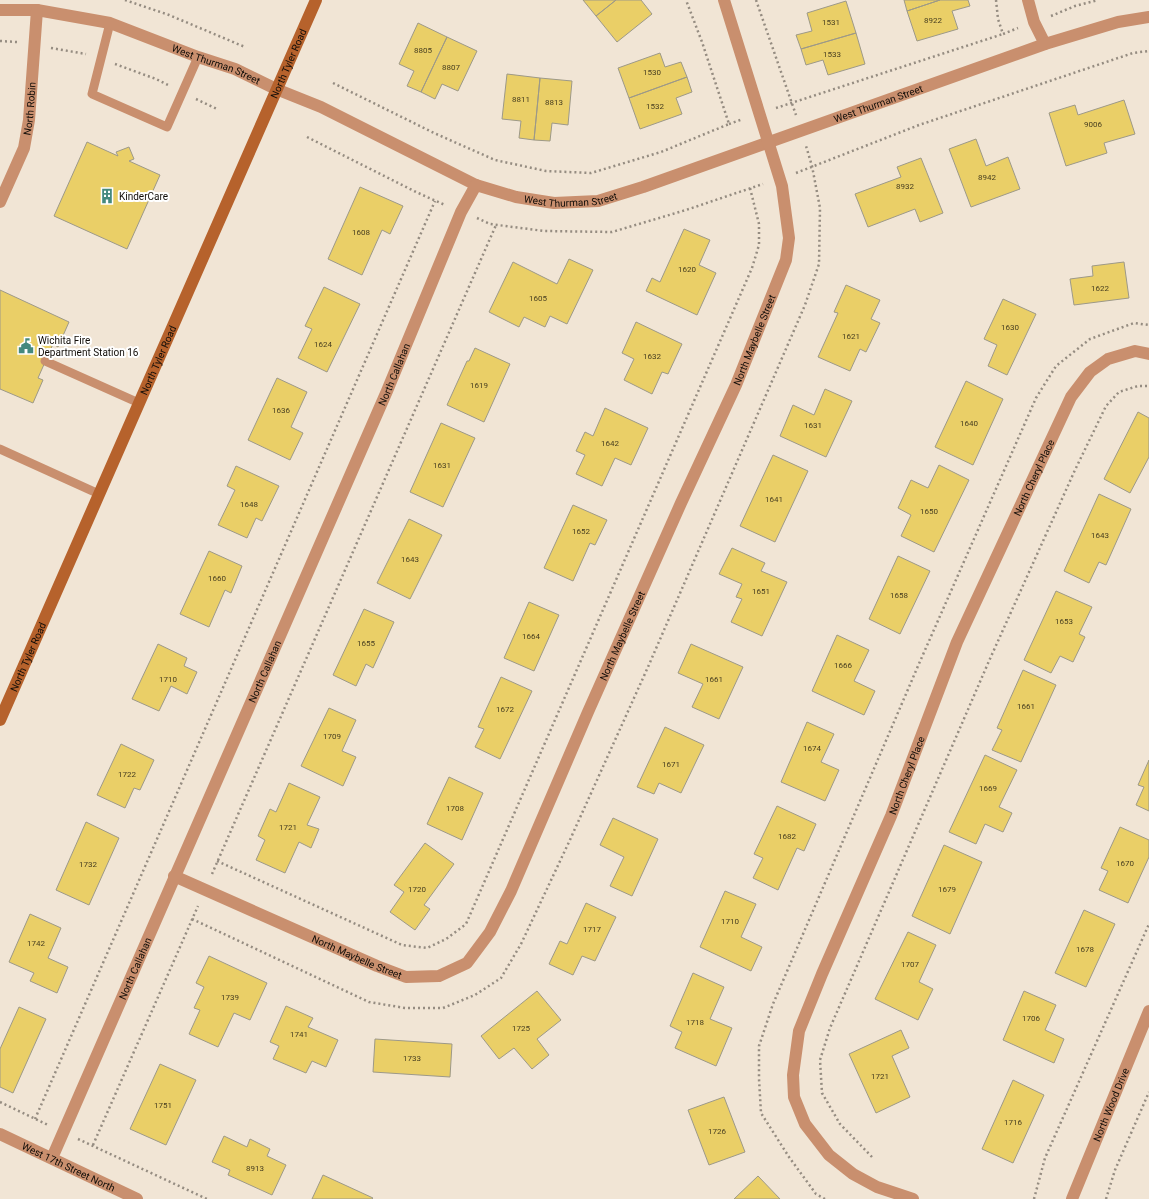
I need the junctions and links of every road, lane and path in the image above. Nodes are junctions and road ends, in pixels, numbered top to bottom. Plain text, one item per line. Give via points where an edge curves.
1 (125, 0) edge
2 (316, 0) edge
3 (686, 0) edge
4 (724, 0) edge
5 (1028, 0) edge
6 (0, 10) edge
7 (37, 10) junction
8 (1149, 17) edge
9 (110, 23) junction
10 (1003, 34) dead end
11 (1045, 44) junction
12 (245, 47) dead end
13 (198, 57) junction
14 (333, 83) dead end
15 (276, 89) junction
16 (760, 114) junction
17 (729, 124) junction
18 (769, 142) junction
19 (476, 185) junction
20 (750, 188) dead end
21 (435, 201) dead end
22 (0, 202) edge
23 (496, 225) dead end
24 (1149, 354) edge
25 (45, 361) dead end
26 (1149, 386) edge
27 (139, 403) junction
28 (0, 449) edge
29 (99, 494) junction
30 (0, 720) edge
31 (217, 862) junction
32 (174, 876) junction
33 (205, 889) junction
34 (1149, 924) edge
35 (1149, 1011) edge
36 (1149, 1092) edge
37 (0, 1102) edge
38 (35, 1119) junction
39 (63, 1132) junction
40 (0, 1134) edge
41 (93, 1145) junction
42 (872, 1157) dead end
43 (52, 1158) junction
44 (137, 1199) edge
45 (208, 1199) edge
46 (913, 1199) edge
47 (1034, 1199) edge
48 (1072, 1199) edge
49 (1106, 1199) edge

1 - 12 path via 169,15
2 - 15 main road, North Tyler Road
3 - 17 path
4 - 16 street, North Maybelle Street
5 - 11 street via 1034,22
6 - 7 street, West Thurman Street
7 - 9 street, West Thurman Street
7 - 22 street, North Robin via 29,120 24,148
8 - 11 street, West Thurman Street via 1118,22
9 - 13 street, West Thurman Street
9 - 13 lane via 92,94 167,127
10 - 16 path
11 - 18 street, West Thurman Street
13 - 15 street, West Thurman Street via 235,69
14 - 17 path via 495,160 546,171 591,173 661,152
15 - 19 street, West Thurman Street via 321,107
15 - 27 main road, North Tyler Road
16 - 17 path
16 - 18 street, North Maybelle Street
18 - 19 street, West Thurman Street via 598,201 554,203 516,197
18 - 33 street, North Maybelle Street via 782,186 789,238 786,260 736,385 681,503 511,891 490,932 467,963 440,976 406,977
19 - 32 street, North Callahan via 461,212 387,391
20 - 31 path via 759,224 759,246 752,268 466,924 446,939 427,948 402,945
21 - 38 path
23 - 31 path
24 - 46 street, North Cheryl Place via 1135,351 1108,359 1090,372 1071,397 957,642 891,816 799,1031 792,1075 794,1097 805,1124 829,1155 853,1174 877,1187
25 - 27 lane
26 - 42 path via 1138,386 1119,392 1106,406 989,661 830,1028 820,1060 822,1093 840,1124
27 - 29 main road, North Tyler Road
28 - 29 lane
29 - 30 main road, North Tyler Road
31 - 33 path
32 - 33 street, North Maybelle Street
32 - 39 street, North Callahan
33 - 41 path
34 - 47 path via 1045,1158
35 - 48 street, North Wood Drive
36 - 49 path via 1115,1170
37 - 38 path
38 - 39 path
39 - 41 path
39 - 43 street, North Callahan
40 - 43 street, West 17th Street North
41 - 45 path
43 - 44 street, West 17th Street North

